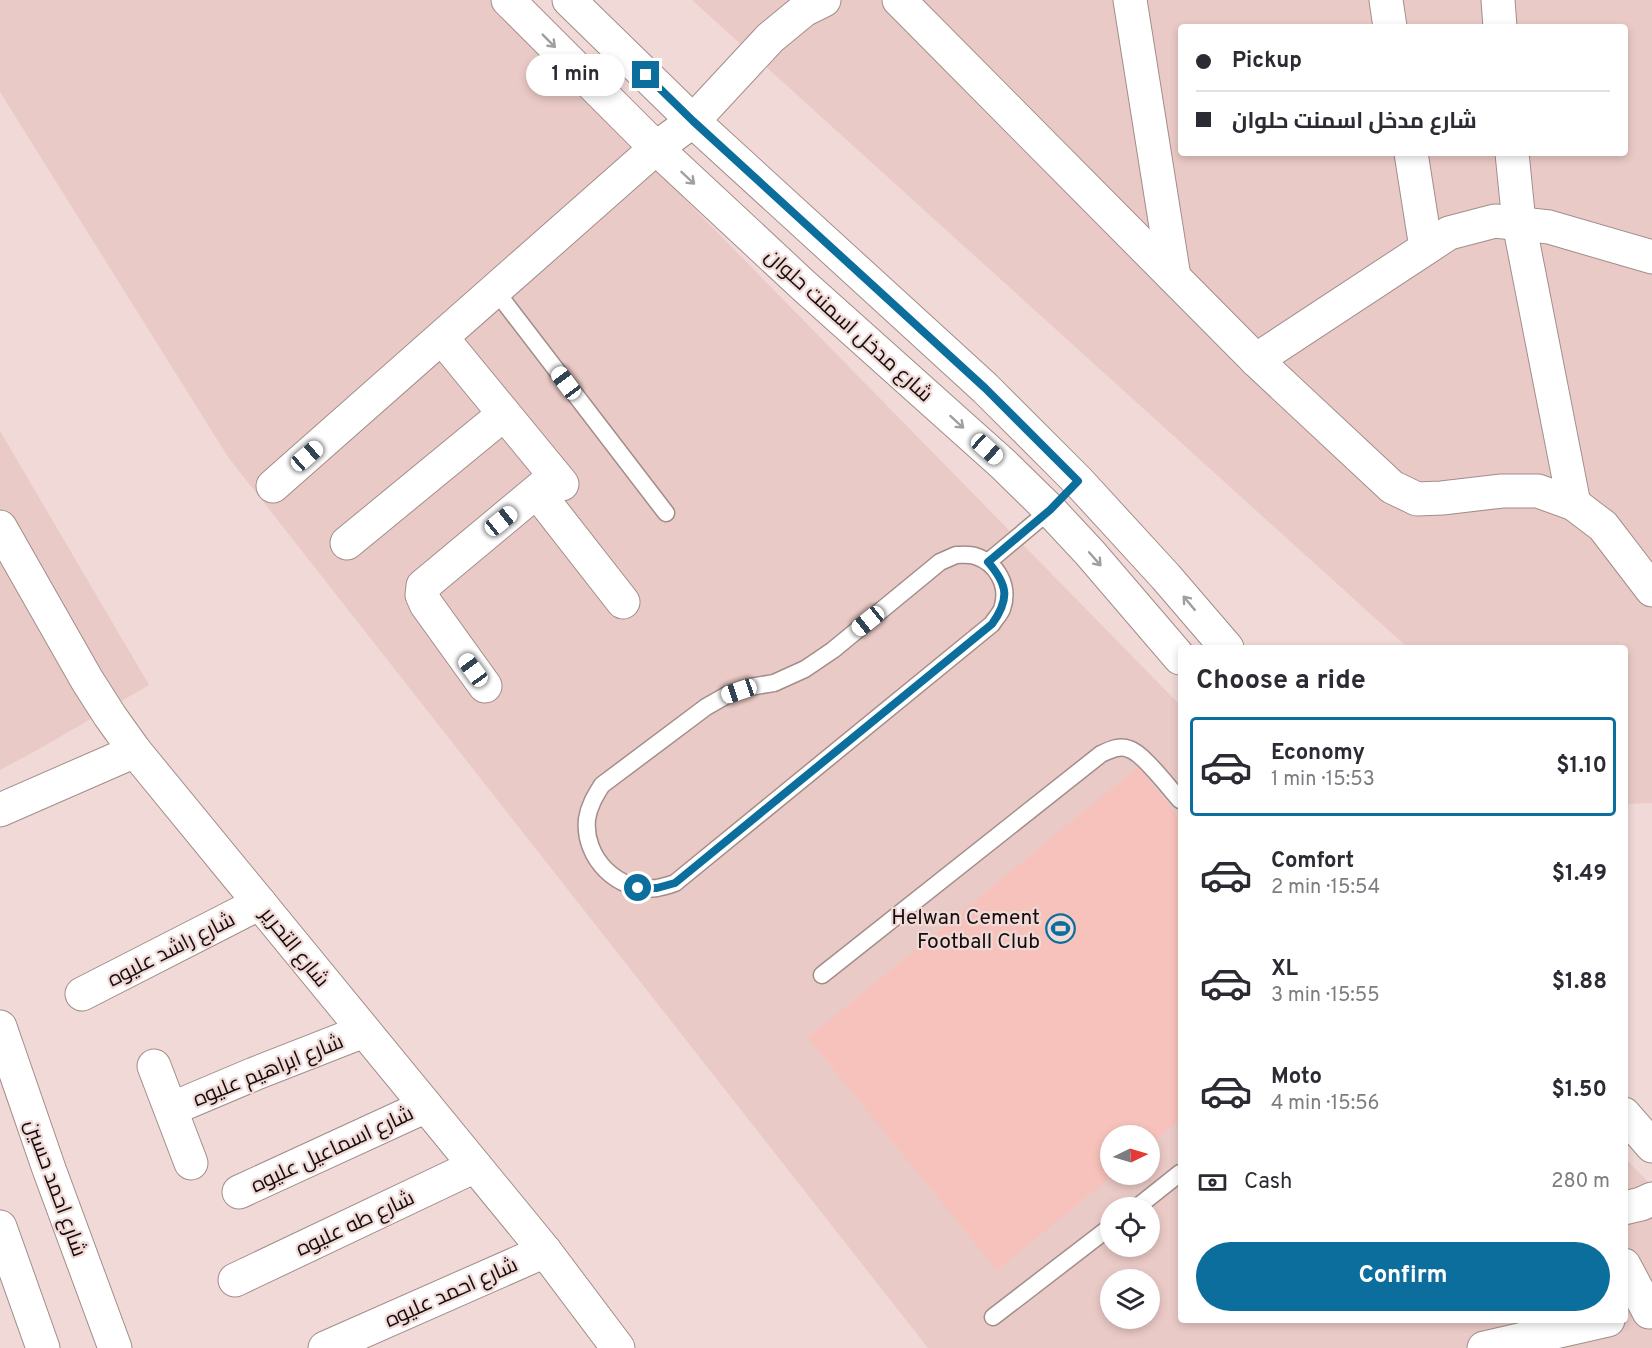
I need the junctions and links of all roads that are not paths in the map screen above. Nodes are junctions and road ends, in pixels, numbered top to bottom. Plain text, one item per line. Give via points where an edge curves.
1 (508, 0) edge
2 (569, 0) edge
3 (824, 0) edge
4 (899, 0) edge
5 (1130, 0) edge
6 (1386, 0) edge
7 (1498, 0) edge
8 (1390, 24) edge
9 (1500, 24) edge
10 (693, 121) junction
11 (656, 148) junction
12 (1411, 156) edge
13 (1512, 156) edge
14 (1519, 223) junction
15 (1426, 248) junction
16 (1652, 257) edge
17 (1174, 278) junction
18 (495, 290) junction
19 (442, 338) junction
20 (1256, 360) junction
21 (504, 414) junction
22 (1078, 481) junction
23 (551, 484) junction
24 (273, 486) dead end
25 (1574, 504) junction
26 (1050, 510) junction
27 (666, 513) dead end
28 (0, 527) edge
29 (347, 543) dead end
30 (988, 562) junction
31 (1652, 590) edge
32 (623, 602) dead end
33 (1224, 645) edge
34 (1178, 656) edge
35 (485, 686) dead end
36 (135, 751) junction
37 (1178, 798) edge
38 (0, 810) edge
39 (260, 903) junction
40 (822, 975) dead end
41 (82, 994) dead end
42 (0, 1028) edge
43 (364, 1031) junction
44 (154, 1065) dead end
45 (426, 1106) junction
46 (171, 1109) junction
47 (1628, 1119) edge
48 (1652, 1146) edge
49 (191, 1163) dead end
50 (475, 1166) junction
51 (1178, 1175) edge
52 (239, 1192) dead end
53 (1150, 1197) edge
54 (1652, 1199) edge
55 (1628, 1207) edge
56 (0, 1227) edge
57 (1100, 1235) edge
58 (544, 1251) junction
59 (1628, 1275) edge
60 (235, 1280) dead end
61 (1644, 1315) edge
62 (993, 1317) dead end
63 (1595, 1323) edge
64 (43, 1348) edge
65 (115, 1348) edge
66 (325, 1348) edge
67 (618, 1348) edge
68 (1484, 1348) edge

1 -> 11 street, شارع مدخل اسمنت حلوان
2 - 10 street
3 - 10 street via 804,10 770,38
4 - 17 street
5 - 17 street
6 - 8 street
7 - 9 street
10 - 11 street
10 - 22 street via 985,388
11 - 18 street
11 -> 26 street, شارع مدخل اسمنت حلوان
12 - 15 street
13 - 14 street
14 - 15 street via 1496,221 1449,233
14 - 16 street via 1549,227
14 - 25 street
15 - 20 street
17 - 20 street
18 - 19 street
18 - 27 lane
19 - 21 street
19 - 24 street
20 - 25 street via 1400,491 1417,498 1538,491
21 - 23 street
21 - 29 street
22 - 26 street
33 -> 22 street
23 - 32 street
23 - 35 street via 423,586 426,604
25 - 31 street via 1603,526
26 - 30 lane
26 -> 34 street, شارع مدخل اسمنت حلوان
28 - 36 street, شارع التحرير via 87,680
30 - 30 lane via 973,555 956,555 940,562 805,669 774,683 727,695 602,785 592,800 587,819 588,838 605,871 638,888 657,888 684,876 992,624 1002,610 1005,592 1000,575
36 - 38 street
36 - 39 street, شارع التحرير
37 - 40 lane via 1129,749 1115,748 1101,754
39 - 41 street, شارع راشد عليوه
39 - 43 street, شارع التحرير
42 - 65 street, شارع احمد حسين
43 - 45 street, شارع التحرير
43 - 46 street, شارع ابراهيم عليوه
44 - 46 street
45 - 50 street, شارع التحرير
45 - 52 street, شارع اسماعيل عليوه
46 - 49 street
47 - 48 street
50 - 58 street, شارع التحرير
50 - 60 street, شارع طه عليوه
51 - 53 lane
54 - 55 street
56 - 64 street
57 - 62 lane
58 - 66 street, شارع احمد عليوه
58 - 67 street, شارع التحرير
59 - 61 street
63 - 68 street

